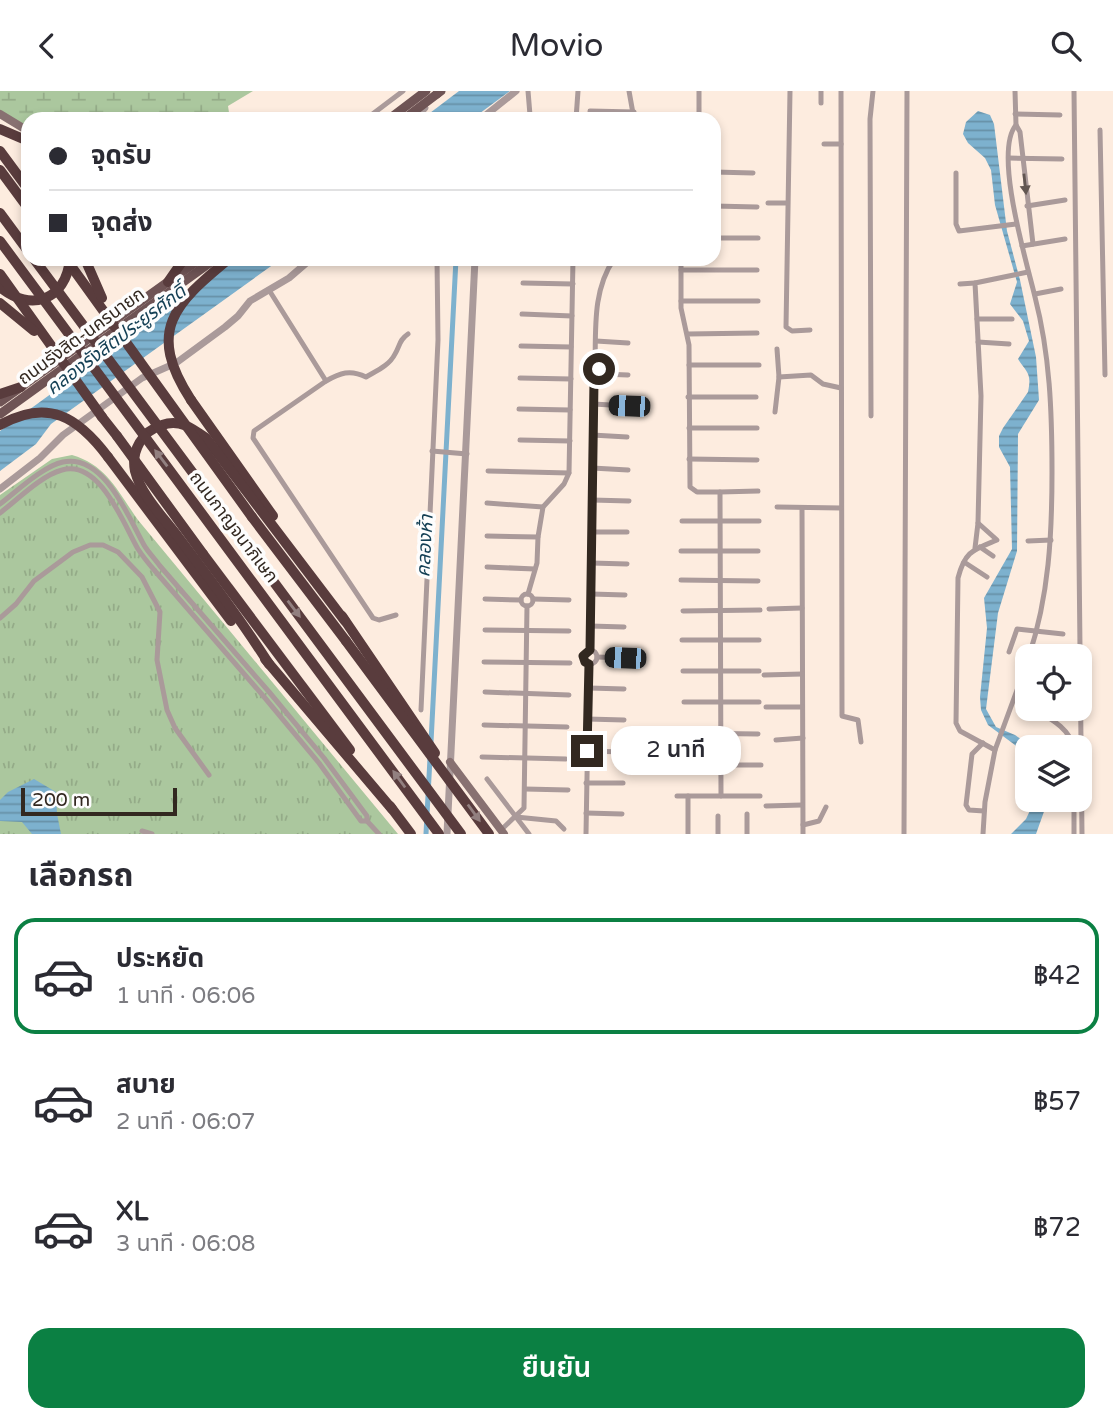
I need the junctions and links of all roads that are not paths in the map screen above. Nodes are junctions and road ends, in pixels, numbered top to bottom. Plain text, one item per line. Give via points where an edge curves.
1 (403, 91) edge
2 (426, 91) edge
3 (516, 91) edge
4 (528, 91) edge
5 (578, 91) edge
6 (629, 91) edge
7 (699, 91) edge
8 (790, 91) edge
9 (821, 91) edge
10 (841, 91) edge
11 (873, 91) edge
12 (907, 91) edge
13 (1015, 91) edge
14 (1074, 91) edge
15 (439, 92) edge
16 (821, 103) dead end
17 (386, 104) junction
18 (590, 111) dead end
19 (375, 112) edge
20 (390, 112) edge
21 (399, 112) edge
22 (413, 112) edge
23 (423, 112) edge
24 (490, 112) edge
25 (530, 112) edge
26 (576, 112) edge
27 (601, 112) edge
28 (633, 112) edge
29 (699, 112) edge
30 (0, 114) edge
31 (1015, 114) junction
32 (1060, 115) dead end
33 (1016, 125) junction
34 (21, 127) edge
35 (0, 129) edge
36 (1100, 130) dead end
37 (21, 138) edge
38 (824, 144) dead end
39 (841, 144) junction
40 (0, 152) edge
41 (1009, 158) junction
42 (1022, 159) junction
43 (1062, 159) dead end
44 (0, 171) edge
45 (721, 172) edge
46 (754, 173) dead end
47 (956, 173) dead end
48 (21, 180) edge
49 (21, 199) edge
50 (1065, 200) dead end
51 (787, 202) junction
52 (768, 203) dead end
53 (721, 206) edge
54 (1027, 206) junction
55 (757, 207) dead end
56 (0, 213) edge
57 (1013, 225) junction
58 (721, 238) edge
59 (758, 238) dead end
60 (1065, 239) dead end
61 (0, 241) edge
62 (21, 242) edge
63 (1033, 244) junction
64 (1022, 246) junction
65 (39, 266) edge
66 (68, 266) edge
67 (73, 266) edge
68 (88, 266) edge
69 (179, 266) edge
70 (190, 266) edge
71 (205, 266) edge
72 (221, 266) edge
73 (303, 266) edge
74 (437, 266) edge
75 (475, 266) edge
76 (573, 266) edge
77 (609, 266) edge
78 (681, 266) edge
79 (681, 270) junction
80 (757, 270) dead end
81 (1026, 272) junction
82 (0, 274) edge
83 (1113, 275) edge
84 (1103, 276) junction
85 (168, 282) junction
86 (975, 282) junction
87 (523, 283) dead end
88 (573, 284) junction
89 (960, 284) dead end
90 (0, 287) edge
91 (1060, 289) dead end
92 (269, 290) junction
93 (1035, 294) junction
94 (681, 301) junction
95 (758, 301) dead end
96 (0, 303) edge
97 (522, 314) dead end
98 (572, 316) junction
99 (977, 319) junction
100 (1012, 319) dead end
101 (810, 330) dead end
102 (408, 334) dead end
103 (688, 334) junction
104 (757, 334) dead end
105 (124, 337) junction
106 (596, 341) junction
107 (978, 342) junction
108 (628, 343) dead end
109 (1009, 344) dead end
110 (521, 346) dead end
111 (571, 347) junction
112 (777, 349) dead end
113 (689, 365) junction
114 (759, 365) dead end
115 (66, 367) junction
116 (595, 369) junction
117 (602, 374) junction
118 (628, 375) dead end
119 (1105, 375) dead end
120 (779, 377) junction
121 (520, 378) dead end
122 (571, 379) junction
123 (326, 381) junction
124 (594, 381) junction
125 (21, 387) junction
126 (841, 388) junction
127 (0, 394) edge
128 (688, 397) junction
129 (756, 397) dead end
130 (0, 402) edge
131 (593, 404) junction
132 (629, 406) dead end
133 (519, 409) dead end
134 (570, 409) junction
135 (775, 412) dead end
136 (0, 414) edge
137 (871, 416) dead end
138 (0, 425) edge
139 (689, 428) junction
140 (757, 428) dead end
141 (592, 435) junction
142 (627, 437) dead end
143 (520, 440) dead end
144 (570, 441) junction
145 (434, 452) junction
146 (465, 454) junction
147 (689, 459) junction
148 (757, 460) dead end
149 (592, 468) junction
150 (628, 470) dead end
151 (488, 471) dead end
152 (569, 473) junction
153 (0, 489) edge
154 (758, 491) dead end
155 (720, 492) junction
156 (592, 500) junction
157 (629, 501) dead end
158 (487, 503) dead end
159 (0, 504) edge
160 (543, 507) junction
161 (777, 507) dead end
162 (802, 508) junction
163 (841, 508) junction
164 (0, 513) edge
165 (682, 521) dead end
166 (720, 521) junction
167 (759, 521) dead end
168 (978, 523) junction
169 (592, 532) junction
170 (627, 532) dead end
171 (487, 536) dead end
172 (538, 537) junction
173 (1028, 541) dead end
174 (1051, 541) junction
175 (977, 548) junction
176 (681, 551) dead end
177 (721, 551) junction
178 (758, 551) dead end
179 (993, 556) dead end
180 (964, 562) junction
181 (591, 563) junction
182 (627, 564) dead end
183 (486, 567) dead end
184 (157, 568) junction
185 (535, 569) junction
186 (987, 577) dead end
187 (681, 580) dead end
188 (720, 581) junction
189 (758, 581) dead end
190 (528, 594) junction
191 (591, 594) junction
192 (625, 595) dead end
193 (485, 599) dead end
194 (533, 599) junction
195 (521, 600) junction
196 (569, 600) dead end
197 (527, 606) junction
198 (802, 608) junction
199 (769, 609) dead end
200 (760, 610) dead end
201 (683, 611) dead end
202 (721, 611) junction
203 (396, 615) dead end
204 (0, 618) edge
205 (345, 621) junction
206 (590, 625) junction
207 (624, 627) dead end
208 (485, 630) dead end
209 (526, 631) junction
210 (569, 631) dead end
211 (1037, 632) junction
212 (1063, 634) dead end
213 (350, 638) junction
214 (682, 640) dead end
215 (721, 640) junction
216 (759, 640) dead end
217 (1034, 644) edge
218 (590, 650) junction
219 (1009, 652) dead end
220 (597, 657) junction
221 (625, 658) dead end
222 (484, 662) dead end
223 (526, 662) junction
224 (570, 663) dead end
225 (269, 664) junction
226 (589, 664) junction
227 (721, 670) junction
228 (683, 671) dead end
229 (802, 674) junction
230 (589, 688) junction
231 (624, 689) dead end
232 (485, 692) dead end
233 (526, 694) junction
234 (569, 695) dead end
235 (1015, 701) edge
236 (684, 702) dead end
237 (721, 702) junction
238 (759, 702) dead end
239 (766, 707) dead end
240 (802, 707) junction
241 (421, 711) dead end
242 (587, 719) junction
243 (624, 720) dead end
244 (1052, 721) edge
245 (484, 725) dead end
246 (526, 726) junction
247 (567, 727) dead end
248 (684, 733) dead end
249 (720, 733) junction
250 (758, 734) dead end
251 (1069, 735) edge
252 (803, 738) junction
253 (338, 740) junction
254 (776, 740) dead end
255 (861, 743) dead end
256 (982, 743) junction
257 (995, 750) junction
258 (587, 751) junction
259 (624, 752) dead end
260 (482, 757) dead end
261 (525, 758) junction
262 (566, 759) dead end
263 (684, 765) dead end
264 (720, 765) junction
265 (761, 765) dead end
266 (447, 766) junction
267 (209, 775) dead end
268 (488, 779) dead end
269 (586, 783) junction
270 (623, 783) dead end
271 (524, 789) junction
272 (568, 790) dead end
273 (677, 796) dead end
274 (688, 796) junction
275 (721, 796) junction
276 (760, 796) dead end
277 (802, 805) junction
278 (766, 806) dead end
279 (826, 807) dead end
280 (984, 811) junction
281 (1074, 812) edge
282 (586, 813) junction
283 (622, 814) dead end
284 (747, 814) dead end
285 (516, 817) junction
286 (718, 817) dead end
287 (803, 825) junction
288 (564, 829) dead end
289 (142, 831) dead end
290 (503, 832) edge
291 (152, 834) edge
292 (378, 834) edge
293 (411, 834) edge
294 (439, 834) edge
295 (447, 834) edge
296 (461, 834) edge
297 (489, 834) edge
298 (530, 834) edge
299 (586, 834) edge
300 (688, 834) edge
301 (718, 834) edge
302 (747, 834) edge
303 (803, 834) edge
304 (904, 834) edge
305 (983, 834) edge
306 (1074, 834) edge
307 (1082, 834) edge

1 - 17 street
2 - 21 main road
3 - 24 street
4 - 25 street
5 - 26 street
6 - 28 street
7 - 29 street
8 - 51 street
9 - 16 street
10 - 39 street
11 - 137 street
12 - 304 street
13 - 31 street
14 - 307 street
15 - 22 main road
15 - 23 street
17 - 19 street
17 - 20 street
18 - 27 street
30 - 34 main road
31 - 32 street
31 - 33 street
33 - 41 street via 1011,131
33 - 42 street
35 - 37 highway
36 - 84 street
38 - 39 street
39 - 126 street
40 - 48 highway
41 - 42 street
41 - 57 street
42 - 43 street
42 -> 54 street
44 - 49 highway
45 - 46 street
47 - 57 street via 956,225 961,231
50 - 54 street
51 - 52 street
51 - 101 street via 786,327
53 - 55 street
54 - 63 street
56 - 62 highway
57 - 64 street
58 - 59 street
60 - 63 street
294 -> 61 highway, ถนนกาญจนาภิเษก, bridge
63 - 64 street
64 - 81 street
65 -> 296 highway, ถนนกาญจนาภิเษก, bridge
66 - 90 highway via 52,295 41,300 26,302
67 - 105 highway, bridge
68 - 105 highway, bridge
69 - 85 highway
70 - 85 main road, ถนนรังสิต-นครนายก
71 - 136 main road, ถนนรังสิต-นครนายก
72 - 205 highway, bridge via 185,297 170,330 173,366 191,400
73 - 92 street
74 - 145 street
75 - 146 street
76 - 88 street
77 - 106 street via 598,292
78 - 79 street
79 - 80 street
79 - 94 street
81 - 86 street
81 - 93 street
82 - 115 highway, bridge
83 - 84 street
84 - 119 street
85 - 125 main road, ถนนรังสิต-นครนายก
86 - 89 street
86 - 99 street
87 - 88 street
88 - 98 street
91 - 93 street
92 - 123 street
92 - 153 street via 176,363 142,378 62,435
93 - 174 street via 1051,391
94 - 95 street
94 - 103 street
96 - 115 highway, bridge via 36,333
97 - 98 street
98 - 111 street
99 - 100 street
99 - 107 street
102 - 123 street via 382,368 366,377 352,371
103 - 104 street
103 - 113 street
105 - 213 highway, bridge via 253,517
106 - 108 street
106 - 116 street
107 - 109 street
107 - 168 street
110 - 111 street
111 - 122 street
112 - 120 street
113 - 114 street
113 - 128 street
115 - 253 highway, bridge
116 - 117 street
116 - 124 street via 590,374
117 - 118 street
117 - 124 street
120 - 126 street via 811,375
120 - 135 street
121 - 122 street
122 - 134 street
123 - 203 street via 254,431 253,438 371,615 377,620
124 - 131 street
125 - 127 highway
125 - 130 main road, ถนนรังสิต-นครนายก
126 - 163 street
128 - 129 street
128 - 139 street
131 - 132 street
131 - 141 street
133 - 134 street
134 - 144 street
138 - 225 highway, bridge via 37,413 63,416 83,428
139 - 140 street
139 - 147 street
141 - 142 street
141 - 149 street
143 - 144 street
144 - 152 street
145 - 146 street
145 - 241 street
146 - 266 street
147 - 148 street
147 - 155 street via 691,489
149 - 150 street
149 - 156 street
151 - 152 street
152 - 160 street
154 - 155 street
155 - 166 street
156 - 157 street
156 - 169 street
158 - 160 street
159 - 184 street via 62,462 89,466 132,518
160 - 172 street
161 - 162 street
162 - 163 street
162 - 198 street
163 - 255 street via 842,716 858,720
164 - 184 street via 52,474 63,469 86,472 126,521 138,549
165 - 166 street
166 - 167 street
166 - 177 street
168 - 175 street
168 - 175 street via 997,540
169 - 170 street
169 - 181 street
171 - 172 street
172 - 185 street
173 - 174 street
174 - 211 street
175 - 179 street
175 - 180 street
176 - 177 street
177 - 178 street
177 - 188 street
180 - 186 street
180 - 256 street via 957,586 956,723 960,731
181 - 182 street
181 - 191 street
183 - 185 street
184 - 292 street via 319,763 361,821 367,821
185 - 190 street
187 - 188 street
188 - 189 street
188 - 202 street
190 - 194 street
190 - 195 street
191 - 192 street
191 - 206 street
193 - 195 street
194 - 196 street
194 - 197 street
195 - 197 street
197 - 209 street
198 - 199 street
198 - 229 street
200 - 202 street
201 - 202 street
202 - 215 street
204 - 267 street via 34,581 73,552 90,545 118,552 142,577 160,613 158,660 167,710
205 - 213 highway
205 - 225 highway via 206,438 179,423 149,431 133,457 141,487
206 - 207 street
206 - 218 street
208 - 209 street
209 - 210 street
209 - 223 street
211 - 212 street
211 - 217 street
211 - 219 street via 1017,629
213 - 266 highway, bridge
214 - 215 street
215 - 216 street
215 - 227 street
218 - 220 street
218 - 226 street via 583,656
220 - 221 street
220 - 226 street
222 - 223 street
223 - 224 street
223 - 233 street
225 - 253 highway
226 - 230 street
227 - 228 street
227 - 229 street
227 - 237 street
229 - 240 street
230 - 231 street
230 - 242 street
232 - 233 street
233 - 234 street
233 - 246 street
235 - 257 street
236 - 237 street
237 - 238 street
237 - 249 street
239 - 240 street
240 - 252 street
242 - 243 street
242 - 258 street
244 - 251 street
245 - 246 street
246 - 247 street
246 - 261 street
248 - 249 street
249 - 250 street
249 - 264 street
252 - 254 street
252 - 277 street
253 - 293 highway
256 - 257 street
256 - 280 street via 972,754 965,805
257 - 280 street
258 - 259 street
258 - 269 street
260 - 261 street
261 - 262 street
261 - 271 street
263 - 264 street
264 - 265 street
264 - 275 street
266 - 290 main road
266 - 295 street
266 -> 297 highway, bridge
268 - 285 street
269 - 270 street
269 - 282 street
271 - 272 street
271 - 285 street via 524,808
273 - 274 street
274 - 275 street
274 - 300 street
275 - 276 street
277 - 278 street
277 - 287 street
279 - 287 street via 819,821
280 - 305 street
281 - 306 street
282 - 283 street
282 - 299 street
284 - 302 street
285 - 288 street via 556,821
285 - 290 street
285 - 298 street
286 - 301 street
287 - 303 street
289 - 291 street

